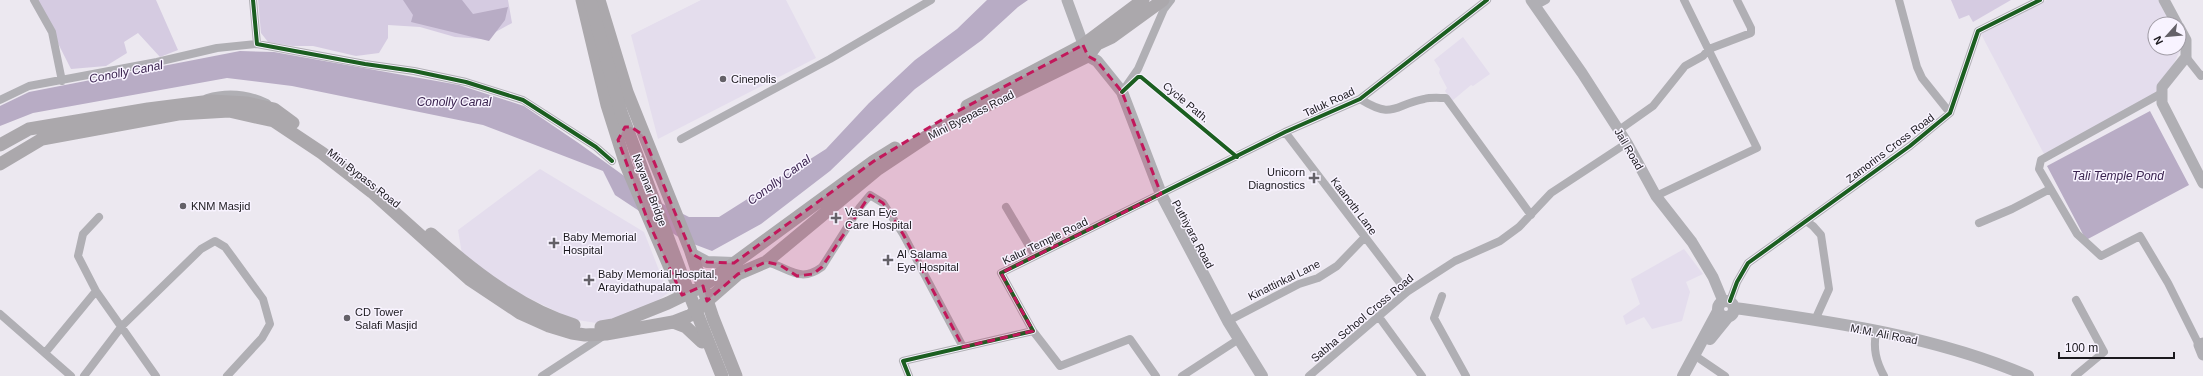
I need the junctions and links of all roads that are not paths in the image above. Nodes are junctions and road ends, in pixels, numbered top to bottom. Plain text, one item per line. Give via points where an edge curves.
1 (34, 0) edge
2 (253, 0) edge
3 (582, 0) edge
4 (590, 0) edge
5 (599, 0) edge
6 (931, 0) edge
7 (1067, 0) edge
8 (1143, 0) edge
9 (1163, 0) edge
10 (1171, 0) edge
11 (1487, 0) edge
12 (1546, 0) edge
13 (1684, 0) edge
14 (1737, 0) edge
15 (1899, 0) edge
16 (2040, 0) edge
17 (2167, 1) edge
18 (1533, 3) edge
19 (2174, 16) edge
20 (257, 44) junction
21 (1709, 49) junction
22 (1085, 50) junction
23 (2186, 57) joint
24 (2203, 76) edge
25 (62, 81) junction
26 (1122, 92) junction
27 (2162, 93) junction
28 (1360, 99) junction
29 (0, 100) edge
30 (1950, 113) junction
31 (1619, 130) junction
32 (1285, 132) junction
33 (643, 135) junction
34 (303, 136) junction
35 (681, 139) dead end
36 (618, 140) junction
37 (1627, 143) junction
38 (0, 145) edge
39 (612, 161) dead end
40 (0, 164) edge
41 (2203, 183) edge
42 (2050, 188) junction
43 (1161, 194) junction
44 (1656, 196) junction
45 (1006, 207) dead end
46 (1531, 215) junction
47 (99, 217) dead end
48 (1806, 221) junction
49 (1979, 224) dead end
50 (1364, 238) junction
51 (691, 252) junction
52 (1035, 256) junction
53 (766, 262) junction
54 (734, 263) junction
55 (703, 286) junction
56 (96, 292) junction
57 (1407, 292) junction
58 (1442, 296) dead end
59 (2076, 300) dead end
60 (707, 301) junction
61 (1726, 308) junction
62 (0, 314) edge
63 (691, 315) junction
64 (1379, 316) junction
65 (1815, 320) junction
66 (1228, 321) junction
67 (673, 322) junction
68 (122, 326) junction
69 (607, 330) junction
70 (1033, 331) junction
71 (1876, 332) junction
72 (1239, 339) junction
73 (702, 342) junction
74 (963, 347) junction
75 (2202, 348) edge
76 (45, 353) junction
77 (1700, 360) junction
78 (71, 376) edge
79 (84, 376) edge
80 (156, 376) edge
81 (227, 376) edge
82 (542, 376) edge
83 (716, 376) edge
84 (722, 376) edge
85 (736, 376) edge
86 (909, 376) edge
87 (1156, 376) edge
88 (1182, 376) edge
89 (1262, 376) edge
90 (1309, 376) edge
91 (1422, 376) edge
92 (1466, 376) edge
93 (1683, 376) edge
94 (1689, 376) edge
95 (1725, 376) edge
96 (1884, 376) edge
97 (2028, 376) edge
98 (2075, 376) edge

1 - 25 street via 52,32
2 - 20 street
3 - 36 main road
4 - 84 main road, Nayanar Bridge, bridge via 621,112
5 - 33 main road
6 - 35 street via 830,59
7 - 22 street
8 - 22 main road
9 - 22 main road, Mini Byepass Road via 1112,37
10 - 26 street via 1164,9 1138,69
11 - 28 street, Taluk Road
12 - 18 street
13 - 21 street
14 - 21 street via 1751,33
15 - 30 street via 1917,67 1922,78
16 - 30 street, Zamorins Cross Road via 1978,31
17 - 19 street
18 - 31 street, Jail Road
20 - 25 street via 217,48
20 - 39 street via 365,64 414,70 466,82 524,100 596,147
21 - 31 street via 1680,71 1653,106
21 - 44 street via 1757,148
22 - 26 main road, Puthiyara Road
22 - 53 main road, Mini Byepass Road via 935,132 878,169
22 - 54 main road, Mini Bypass Road via 944,119 874,161
23 - 24 street
23 - 27 street via 2162,88
25 - 29 street via 29,86
26 - 43 main road, Puthiyara Road
27 - 41 street via 2162,103
27 - 42 street via 2041,160 2039,169
28 - 32 street, Taluk Road
28 - 46 street via 1376,109 1396,110 1424,99 1446,98
30 - 48 street, Zamorins Cross Road via 1910,146
31 - 37 street, Jail Road
32 - 43 street, Taluk Road
32 - 50 street, Kaanoth Lane
33 - 36 main road via 631,126 625,127 620,132
33 - 51 main road
34 - 38 main road, Mini Bypass Road via 274,109 247,103 211,101 29,129
34 - 40 main road, Mini Bypass Road via 274,121 230,111 178,114 42,139
34 - 69 main road, Mini Bypass Road via 374,184 442,243 474,275 561,321
36 - 63 main road via 648,221
37 - 44 street, Jail Road
37 - 46 street, Sabha School Cross Road via 1551,193
42 - 49 street
42 - 75 street via 2077,234 2101,256 2140,236
43 - 52 street, Kalur Temple Road
43 - 66 main road, Puthiyara Road
44 - 61 street, Jail Road via 1692,242 1713,276
45 - 52 street
46 - 57 street, Sabha School Cross Road via 1500,241 1455,261
47 - 56 street via 84,234 78,256
48 - 61 street, Zamorins Cross Road via 1748,263
48 - 65 street via 1821,235 1828,289
50 - 57 street, Kaanoth Lane
50 - 66 street, Kinattinkal Lane via 1337,266 1318,278 1299,284
51 - 54 main road via 707,262
51 - 55 main road
52 - 70 street, Kalur Temple Road via 1001,273
53 - 60 main road, Mini Byepass Road via 738,274
53 - 74 street via 780,265 797,276 813,274 822,267 860,206 870,195 883,203 899,228
54 - 55 main road, Mini Bypass Road
55 - 60 main road
55 - 69 main road, Mini Bypass Road
56 - 68 street
56 - 76 street
57 - 64 street, Sabha School Cross Road
58 - 92 street via 1434,318
59 - 98 street via 2104,352
60 - 63 main road, Mini Byepass Road
60 - 85 main road
61 - 65 main road, M.M. Ali Road
61 - 77 main road
61 - 93 main road
62 - 76 street
63 - 67 main road, Mini Bypass Road
63 - 73 main road
64 - 90 street, Sabha School Cross Road
64 - 91 street
65 - 71 main road, M.M. Ali Road
66 - 72 main road, Puthiyara Road
67 - 69 main road, Mini Bypass Road
67 - 73 main road via 686,328
68 - 79 street
68 - 80 street
68 - 81 street via 201,249 215,241 225,247 263,299 270,324 262,338
69 - 82 street
70 - 74 street
70 - 87 street via 1060,366 1130,339
71 - 96 street via 1876,362
71 - 97 main road, M.M. Ali Road via 1927,342
72 - 88 street
72 - 89 main road, Puthiyara Road
73 - 83 main road
74 - 86 street via 903,361
76 - 78 street
77 - 94 main road
77 - 95 street

